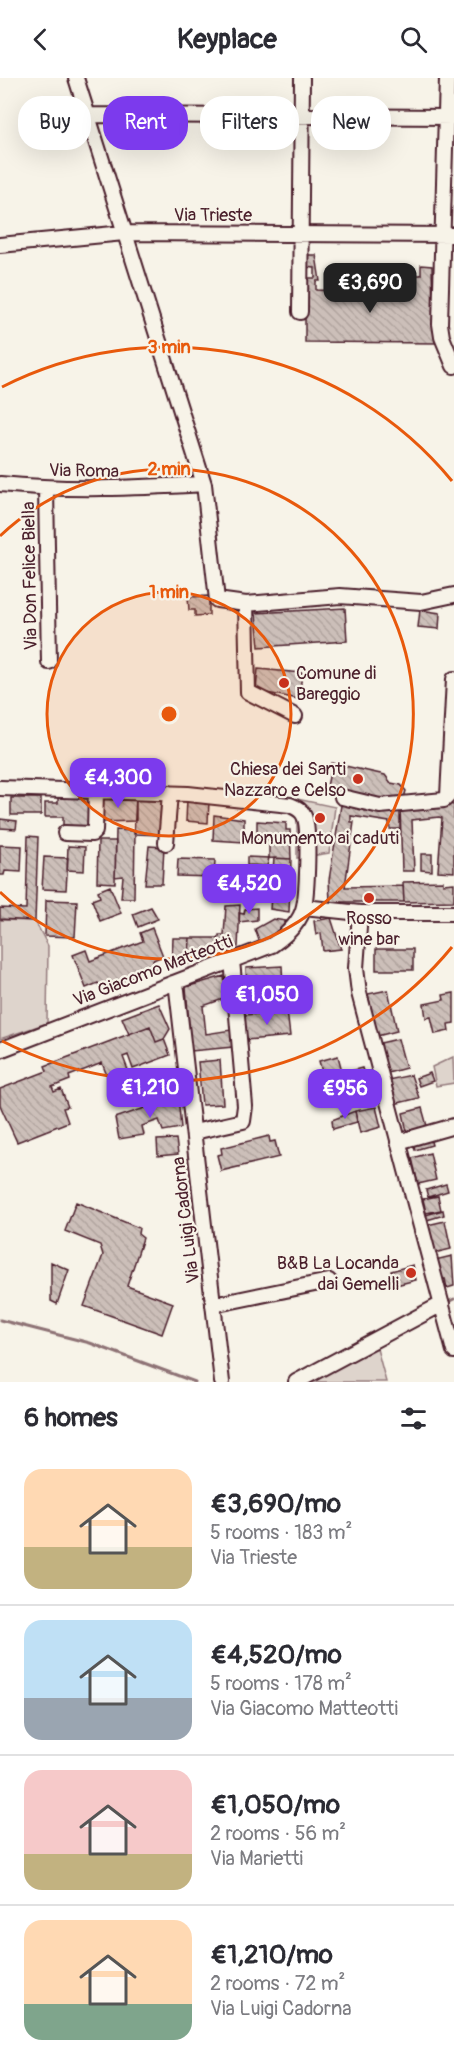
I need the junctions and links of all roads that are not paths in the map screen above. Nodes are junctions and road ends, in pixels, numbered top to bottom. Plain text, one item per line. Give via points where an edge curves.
1 (76, 78) edge
2 (302, 78) edge
3 (447, 78) edge
4 (81, 96) edge
5 (91, 115) edge
6 (301, 116) junction
7 (451, 117) edge
8 (91, 128) edge
9 (124, 233) junction
10 (301, 233) junction
11 (449, 235) edge
12 (0, 245) edge
13 (300, 312) dead end
14 (454, 366) edge
15 (0, 483) edge
16 (204, 484) junction
17 (46, 489) junction
18 (454, 595) edge
19 (246, 604) junction
20 (49, 662) dead end
21 (454, 679) edge
22 (295, 716) dead end
23 (452, 740) edge
24 (0, 788) edge
25 (96, 791) junction
26 (170, 793) junction
27 (342, 797) dead end
28 (451, 797) edge
29 (65, 833) dead end
30 (166, 843) dead end
31 (304, 906) junction
32 (360, 913) junction
33 (454, 913) edge
34 (232, 960) junction
35 (173, 983) junction
36 (0, 1050) edge
37 (454, 1126) edge
38 (194, 1132) junction
39 (398, 1142) junction
40 (329, 1281) dead end
41 (441, 1304) junction
42 (213, 1305) junction
43 (454, 1351) edge
44 (222, 1382) edge
45 (296, 1382) edge

1 - 4 street
2 - 6 street
3 - 7 street
5 - 6 street
6 - 7 street
6 - 10 street
7 - 11 street
8 - 9 street
9 - 10 street, Via Trieste
9 - 12 street, Via Trieste
9 - 16 street
10 - 11 street, Via Trieste
10 - 13 street
11 - 14 street via 441,245 440,324
15 - 17 street, Via Roma
16 - 17 street, Via Roma
16 - 19 street via 217,600
17 - 20 street, Via Don Felice Biella
18 - 19 street via 421,602 340,596
19 - 22 street via 248,692
21 - 23 street
23 - 28 street
24 - 25 street
25 - 26 street
25 - 29 street via 95,831
26 - 30 street
26 - 31 street via 304,808 309,884
27 - 28 street via 380,806
31 - 32 street via 329,906
31 - 34 street, Via Giacomo Matteotti via 285,936
32 - 33 street
32 - 39 street via 358,993
34 - 35 street, Via Giacomo Matteotti
34 - 38 street via 245,1106 243,1121
35 - 36 street, Via Giacomo Matteotti
35 - 38 street, Via Luigi Cadorna
37 - 39 street
38 - 42 street, Via Luigi Cadorna
39 - 41 street
40 - 42 street
41 - 43 street
41 - 45 street
42 - 44 street, Via Luigi Cadorna

